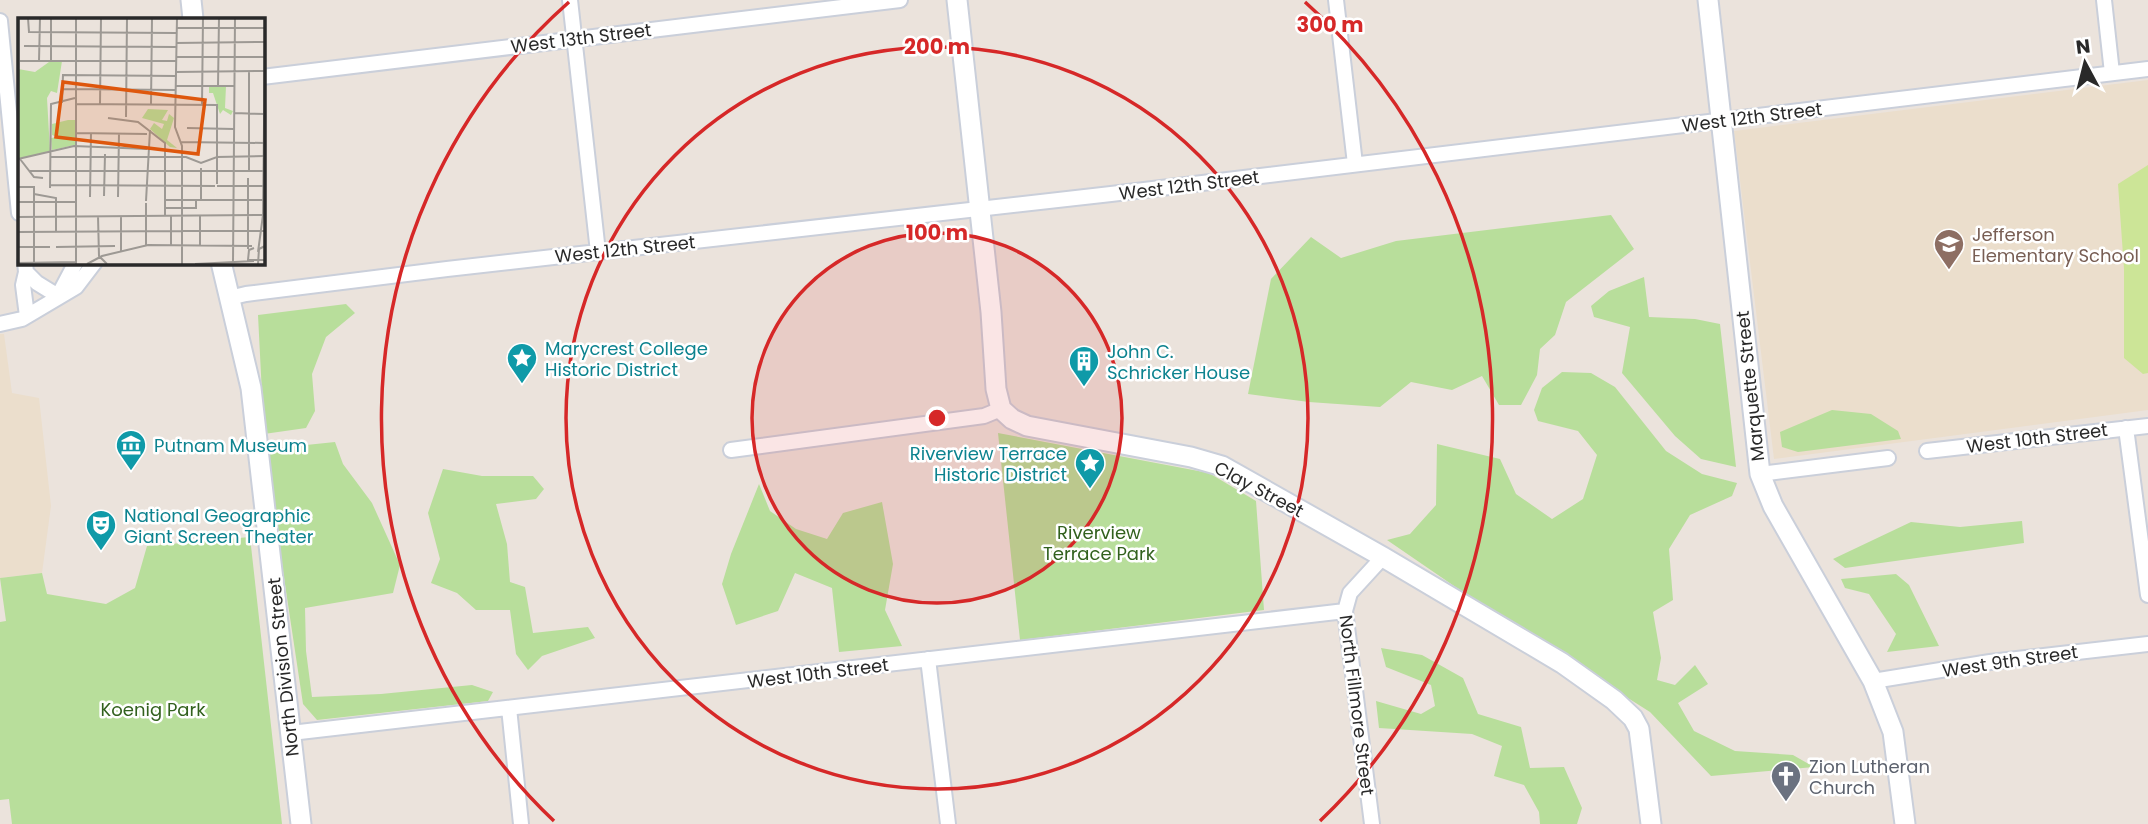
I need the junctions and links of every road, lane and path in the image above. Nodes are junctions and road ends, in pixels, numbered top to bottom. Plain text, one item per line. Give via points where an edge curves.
1 (191, 0) edge
2 (570, 0) edge
3 (900, 0) edge
4 (957, 0) edge
5 (1336, 0) edge
6 (1708, 0) edge
7 (2104, 0) edge
8 (193, 18) edge
9 (0, 21) edge
10 (574, 39) junction
11 (2148, 69) edge
12 (2112, 73) junction
13 (264, 76) edge
14 (13, 106) edge
15 (1721, 121) junction
16 (1355, 164) junction
17 (18, 195) edge
18 (981, 208) junction
19 (598, 252) junction
20 (75, 264) edge
21 (93, 264) edge
22 (221, 264) edge
23 (25, 267) edge
24 (58, 296) junction
25 (229, 298) junction
26 (27, 316) junction
27 (0, 324) edge
28 (1001, 409) junction
29 (2148, 426) edge
30 (2126, 428) junction
31 (731, 450) dead end
32 (1927, 451) dead end
33 (1888, 458) dead end
34 (1760, 474) junction
35 (1383, 557) junction
36 (2148, 595) edge
37 (1345, 611) junction
38 (2148, 644) edge
39 (928, 659) junction
40 (1873, 681) junction
41 (509, 708) junction
42 (291, 733) junction
43 (301, 824) edge
44 (521, 824) edge
45 (948, 824) edge
46 (1372, 824) edge
47 (1651, 824) edge
48 (1905, 824) edge

1 - 8 street
2 - 10 street
3 - 10 street, West 13th Street
4 - 18 street
5 - 16 street
6 - 15 street, Marquette Street
7 - 12 street
9 - 14 street
10 - 13 street, West 13th Street
10 - 19 street
11 - 12 street, West 12th Street
12 - 15 street, West 12th Street
14 - 17 street
15 - 16 street, West 12th Street
15 - 34 street, Marquette Street
16 - 18 street, West 12th Street
18 - 19 street, West 12th Street
18 - 28 street
19 - 25 street, West 12th Street
20 - 24 street
21 - 24 street via 76,286
22 - 25 street, North Division Street
23 - 24 street via 37,283
23 - 26 street
24 - 26 street
25 - 42 street, North Division Street via 251,388
26 - 27 street
28 - 31 street via 984,416
28 - 35 street, Clay Street via 1027,426 1222,466
29 - 30 street, West 10th Street
30 - 32 street, West 10th Street
30 - 36 street
33 - 34 street
34 - 40 street, Marquette Street via 1779,518
35 - 37 street, North Fillmore Street via 1350,593
35 - 47 street, Clay Street via 1562,663 1633,718 1639,729
37 - 39 street, West 10th Street
37 - 46 street, North Fillmore Street
38 - 40 street, West 9th Street
39 - 41 street, West 10th Street
39 - 45 street
40 - 48 street, Marquette Street via 1894,732
41 - 42 street, West 10th Street
41 - 44 street
42 - 43 street, North Division Street

